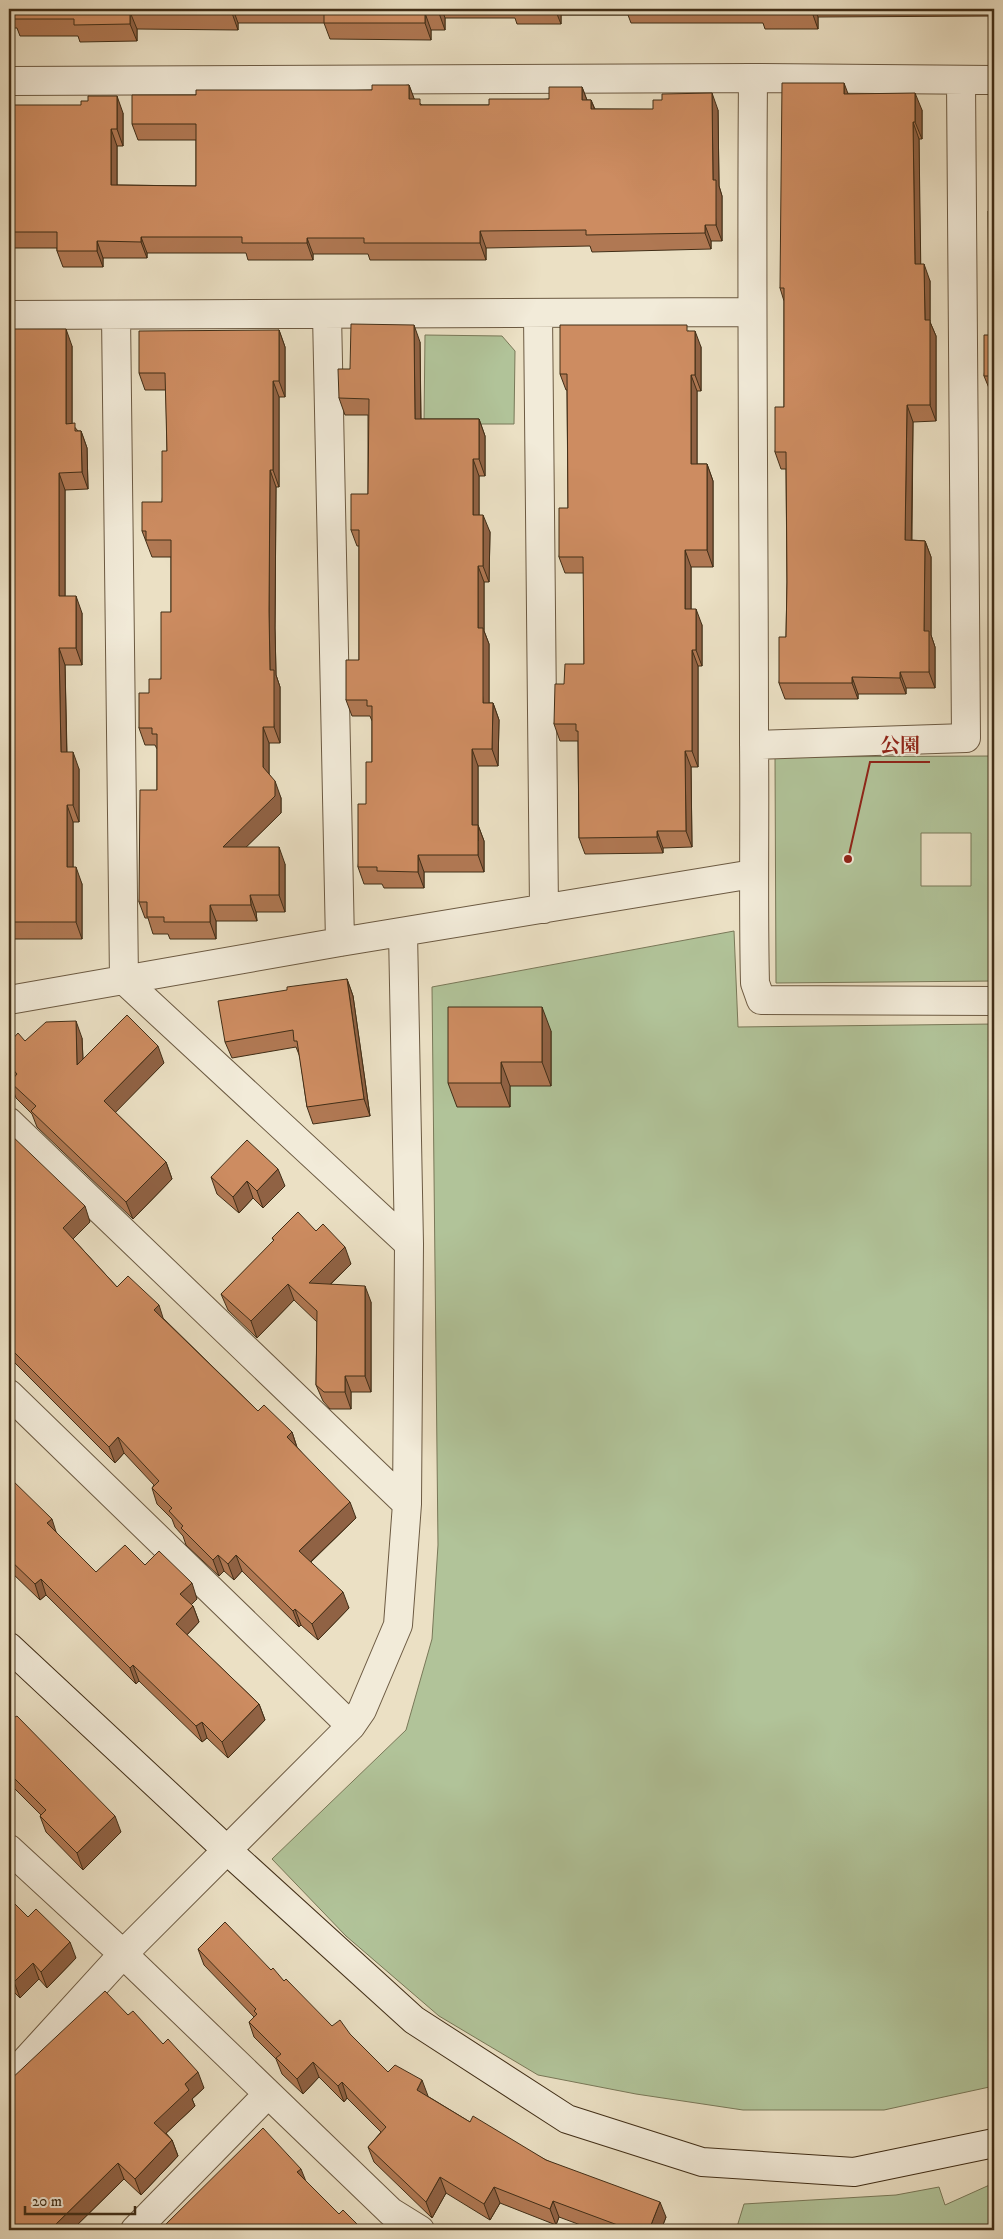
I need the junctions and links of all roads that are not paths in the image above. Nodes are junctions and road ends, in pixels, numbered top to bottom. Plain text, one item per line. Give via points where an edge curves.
1 (753, 78) junction
2 (994, 80) edge
3 (9, 81) edge
4 (961, 81) junction
5 (751, 312) junction
6 (327, 314) junction
7 (538, 314) junction
8 (9, 315) edge
9 (116, 315) junction
10 (754, 745) junction
11 (753, 874) junction
12 (544, 909) junction
13 (403, 932) junction
14 (340, 942) junction
15 (124, 980) junction
16 (9, 1000) edge
17 (994, 1002) edge
18 (9, 1122) edge
19 (409, 1244) junction
20 (9, 1394) edge
21 (407, 1504) junction
22 (9, 1648) edge
23 (351, 1726) junction
24 (9, 1849) edge
25 (228, 1851) junction
26 (123, 1954) junction
27 (9, 2079) edge
28 (268, 2094) junction
29 (994, 2144) edge
30 (135, 2230) edge
31 (420, 2230) edge

1 - 3 street
1 - 4 street
1 - 5 street
2 - 4 street
4 - 10 street via 966,738
5 - 7 street
5 - 10 street
6 - 7 street
6 - 9 street
6 - 14 street
7 - 12 street
8 - 9 street
9 - 15 street
10 - 11 street
11 - 12 street
11 - 17 street via 755,983 761,1000
12 - 13 street
13 - 14 street
13 - 19 street
14 - 15 street
15 - 16 street
15 - 19 street
18 - 21 street
19 - 21 street
20 - 23 street
21 - 23 street via 398,1625 362,1710
22 - 25 street
23 - 25 street
24 - 26 street
25 - 26 street
25 - 29 street via 414,2020 567,2119 702,2162 854,2172
26 - 27 street
26 - 28 street
28 - 30 street
28 - 31 street via 391,2212

